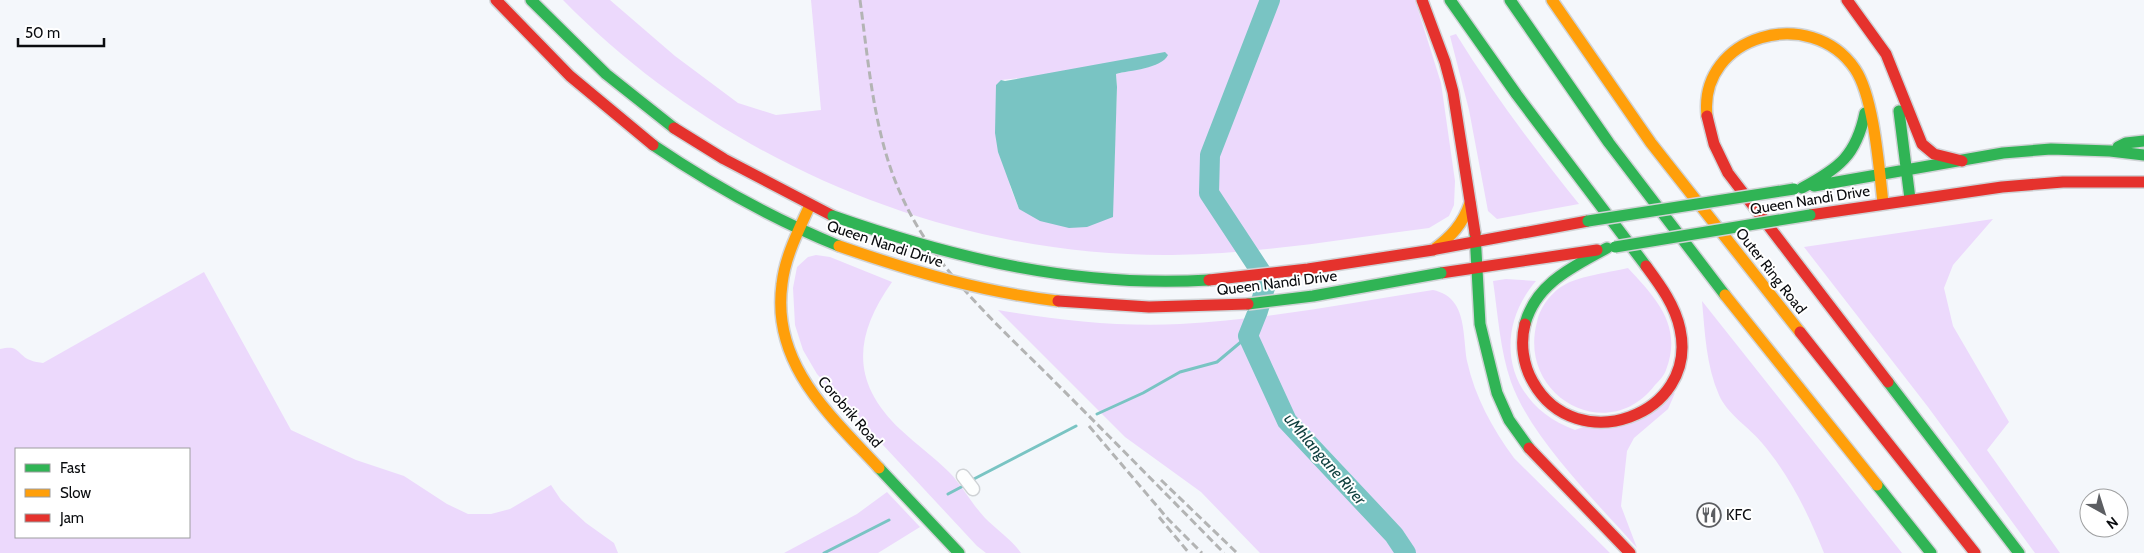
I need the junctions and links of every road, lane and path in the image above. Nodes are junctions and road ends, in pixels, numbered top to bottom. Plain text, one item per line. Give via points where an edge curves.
1 (496, 0) edge
2 (531, 0) edge
3 (1422, 0) edge
4 (1450, 0) edge
5 (1510, 0) edge
6 (1552, 0) edge
7 (1847, 0) edge
8 (1901, 95) junction
9 (1866, 102) junction
10 (2144, 141) edge
11 (2110, 151) junction
12 (2144, 154) edge
13 (1962, 161) junction
14 (1906, 168) junction
15 (1879, 174) junction
16 (2144, 182) edge
17 (1798, 188) junction
18 (1910, 199) junction
19 (1470, 202) junction
20 (1883, 203) junction
21 (810, 205) junction
22 (799, 231) junction
23 (1476, 240) junction
24 (1611, 248) junction
25 (1433, 250) junction
26 (1477, 268) junction
27 (963, 476) dead end
28 (973, 489) dead end
29 (959, 553) edge
30 (1630, 553) edge
31 (1931, 553) edge
32 (1975, 553) edge
33 (2019, 553) edge

1 - 22 main road, Queen Nandi Drive via 566,73 663,152 758,211
2 - 21 main road, Queen Nandi Drive via 594,65 641,103 712,152
3 - 19 main road via 1453,92
4 - 24 main road via 1660,284 1677,319 1682,356 1668,388 1640,414 1617,422 1593,423 1561,413 1541,397 1524,368 1522,331 1536,296 1549,282
5 - 31 main road via 1572,94 1633,176
6 - 32 main road, Outer Ring Road via 1651,143
7 - 8 main road via 1886,54
8 - 13 main road via 1911,113 1916,133 1928,150 1944,158
8 - 14 main road via 1899,113
9 - 15 main road
9 - 17 main road via 1862,134 1854,149 1835,169
9 - 33 main road via 1856,70 1834,46 1806,33 1773,32 1756,36 1726,56 1708,91 1711,136 1728,173
10 - 11 main road via 2126,143
11 - 12 main road, Queen Nandi Drive
11 - 13 main road, Queen Nandi Drive via 2051,149
13 - 14 main road, Queen Nandi Drive
14 - 15 main road, Queen Nandi Drive
14 - 18 main road
15 - 17 main road, Queen Nandi Drive
15 - 20 main road
16 - 18 main road, Queen Nandi Drive via 2063,182
17 - 23 main road, Queen Nandi Drive, bridge
18 - 20 main road, Queen Nandi Drive
19 - 23 main road
19 - 25 main road via 1457,232
20 - 24 main road, Queen Nandi Drive, bridge
21 - 22 main road, Corobrik Road
21 - 25 main road, Queen Nandi Drive, bridge via 889,236 967,259 1045,275 1110,280 1180,282 1318,268
22 - 26 main road, Queen Nandi Drive, bridge via 888,263 1005,294 1130,307 1237,305
22 - 29 main road, Corobrik Road via 785,267 782,294 785,334 799,372 816,400
23 - 25 main road, Queen Nandi Drive
23 - 26 main road
24 - 26 main road, Queen Nandi Drive
26 - 30 main road via 1480,324 1488,362 1509,420 1538,460
27 - 28 street

